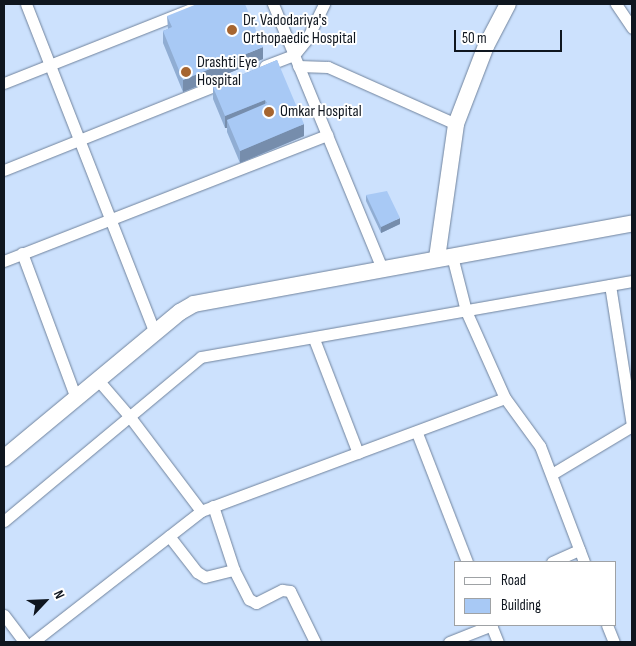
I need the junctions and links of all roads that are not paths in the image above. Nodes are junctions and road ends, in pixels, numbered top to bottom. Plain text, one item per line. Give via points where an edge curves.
1 (26, 4) edge
2 (204, 4) edge
3 (273, 4) edge
4 (324, 4) edge
5 (508, 4) edge
6 (616, 4) edge
7 (632, 28) edge
8 (296, 60) junction
9 (51, 66) junction
10 (4, 83) edge
11 (456, 124) junction
12 (327, 135) junction
13 (79, 140) junction
14 (4, 170) edge
15 (110, 219) junction
16 (632, 224) edge
17 (22, 254) junction
18 (445, 257) junction
19 (4, 262) edge
20 (382, 269) junction
21 (632, 281) edge
22 (610, 285) junction
23 (466, 311) junction
24 (155, 333) junction
25 (314, 339) junction
26 (98, 380) junction
27 (76, 398) junction
28 (505, 398) junction
29 (130, 417) junction
30 (632, 426) edge
31 (417, 433) junction
32 (358, 454) junction
33 (4, 458) edge
34 (552, 474) junction
35 (213, 506) junction
36 (201, 511) junction
37 (4, 521) edge
38 (169, 536) junction
39 (579, 550) junction
40 (467, 561) edge
41 (554, 561) edge
42 (584, 561) edge
43 (234, 570) junction
44 (4, 615) edge
45 (489, 626) edge
46 (492, 626) edge
47 (607, 626) edge
48 (24, 642) edge
49 (33, 642) edge
50 (315, 642) edge
51 (449, 642) edge
52 (498, 642) edge
53 (614, 642) edge

1 - 9 street
2 - 9 street
3 - 8 street
4 - 8 street
5 - 11 street via 486,46
6 - 7 street
8 - 11 street via 328,67
8 - 12 street
8 - 13 street via 245,74
9 - 10 street
9 - 13 street
11 - 18 street
12 - 15 street
12 - 20 street
13 - 14 street
13 - 15 street
15 - 17 street
15 - 24 street
16 - 18 street
17 - 19 street
17 - 27 street
18 - 20 street
18 - 23 street
20 - 24 street via 194,304
21 - 22 street
22 - 23 street
22 - 30 street
23 - 25 street
23 - 28 street
24 - 26 street
25 - 29 street via 201,357
25 - 32 street
26 - 27 street
26 - 29 street
27 - 33 street
28 - 31 street
28 - 34 street via 537,441
29 - 36 street
29 - 37 street
30 - 34 street
31 - 32 street
31 - 40 street
32 - 35 street
34 - 39 street
35 - 36 street
35 - 43 street
36 - 38 street
38 - 43 street via 197,572 205,577
38 - 49 street
39 - 41 street
39 - 42 street
43 - 50 street via 249,599 256,603 282,590 290,591
44 - 48 street
45 - 51 street
46 - 52 street
47 - 53 street

